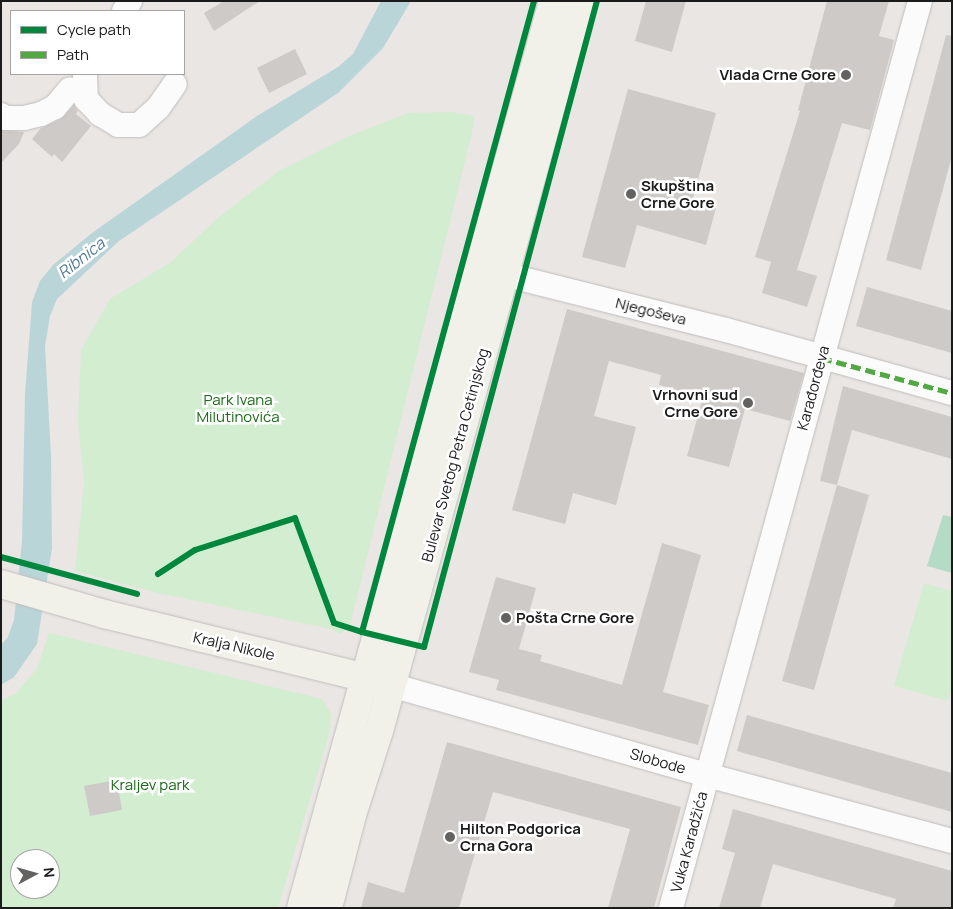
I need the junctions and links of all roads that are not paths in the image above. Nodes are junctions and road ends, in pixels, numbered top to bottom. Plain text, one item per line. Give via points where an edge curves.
1 (553, 1) edge
2 (580, 1) edge
3 (920, 1) edge
4 (78, 81) edge
5 (175, 84) dead end
6 (1, 116) edge
7 (492, 271) junction
8 (822, 358) junction
9 (952, 393) edge
10 (1, 584) edge
11 (365, 677) junction
12 (391, 685) junction
13 (706, 775) junction
14 (952, 841) edge
15 (301, 908) edge
16 (328, 908) edge
17 (671, 908) edge

1 - 7 main road, Bulevar Svetog Petra Cetinjskog
2 - 7 main road, Bulevar Svetog Petra Cetinjskog
3 - 8 street, Karađorđeva
4 - 5 street via 86,99 100,114 118,125 139,125 158,108
4 - 6 street via 55,107 40,114 24,118
7 - 8 street, Njegoševa via 726,330
7 - 11 main road, Bulevar Svetog Petra Cetinjskog
7 - 12 main road, Bulevar Svetog Petra Cetinjskog
8 - 9 street, Njegoševa
8 - 13 street, Karađorđeva
10 - 11 main road, Kralja Nikole via 104,614
11 - 12 main road, Slobode
11 - 15 main road, Bulevar Svetog Petra Cetinjskog
12 - 13 street, Slobode
12 - 16 main road, Bulevar Svetog Petra Cetinjskog
13 - 14 street, Slobode
13 - 17 street, Vuka Karadžića

